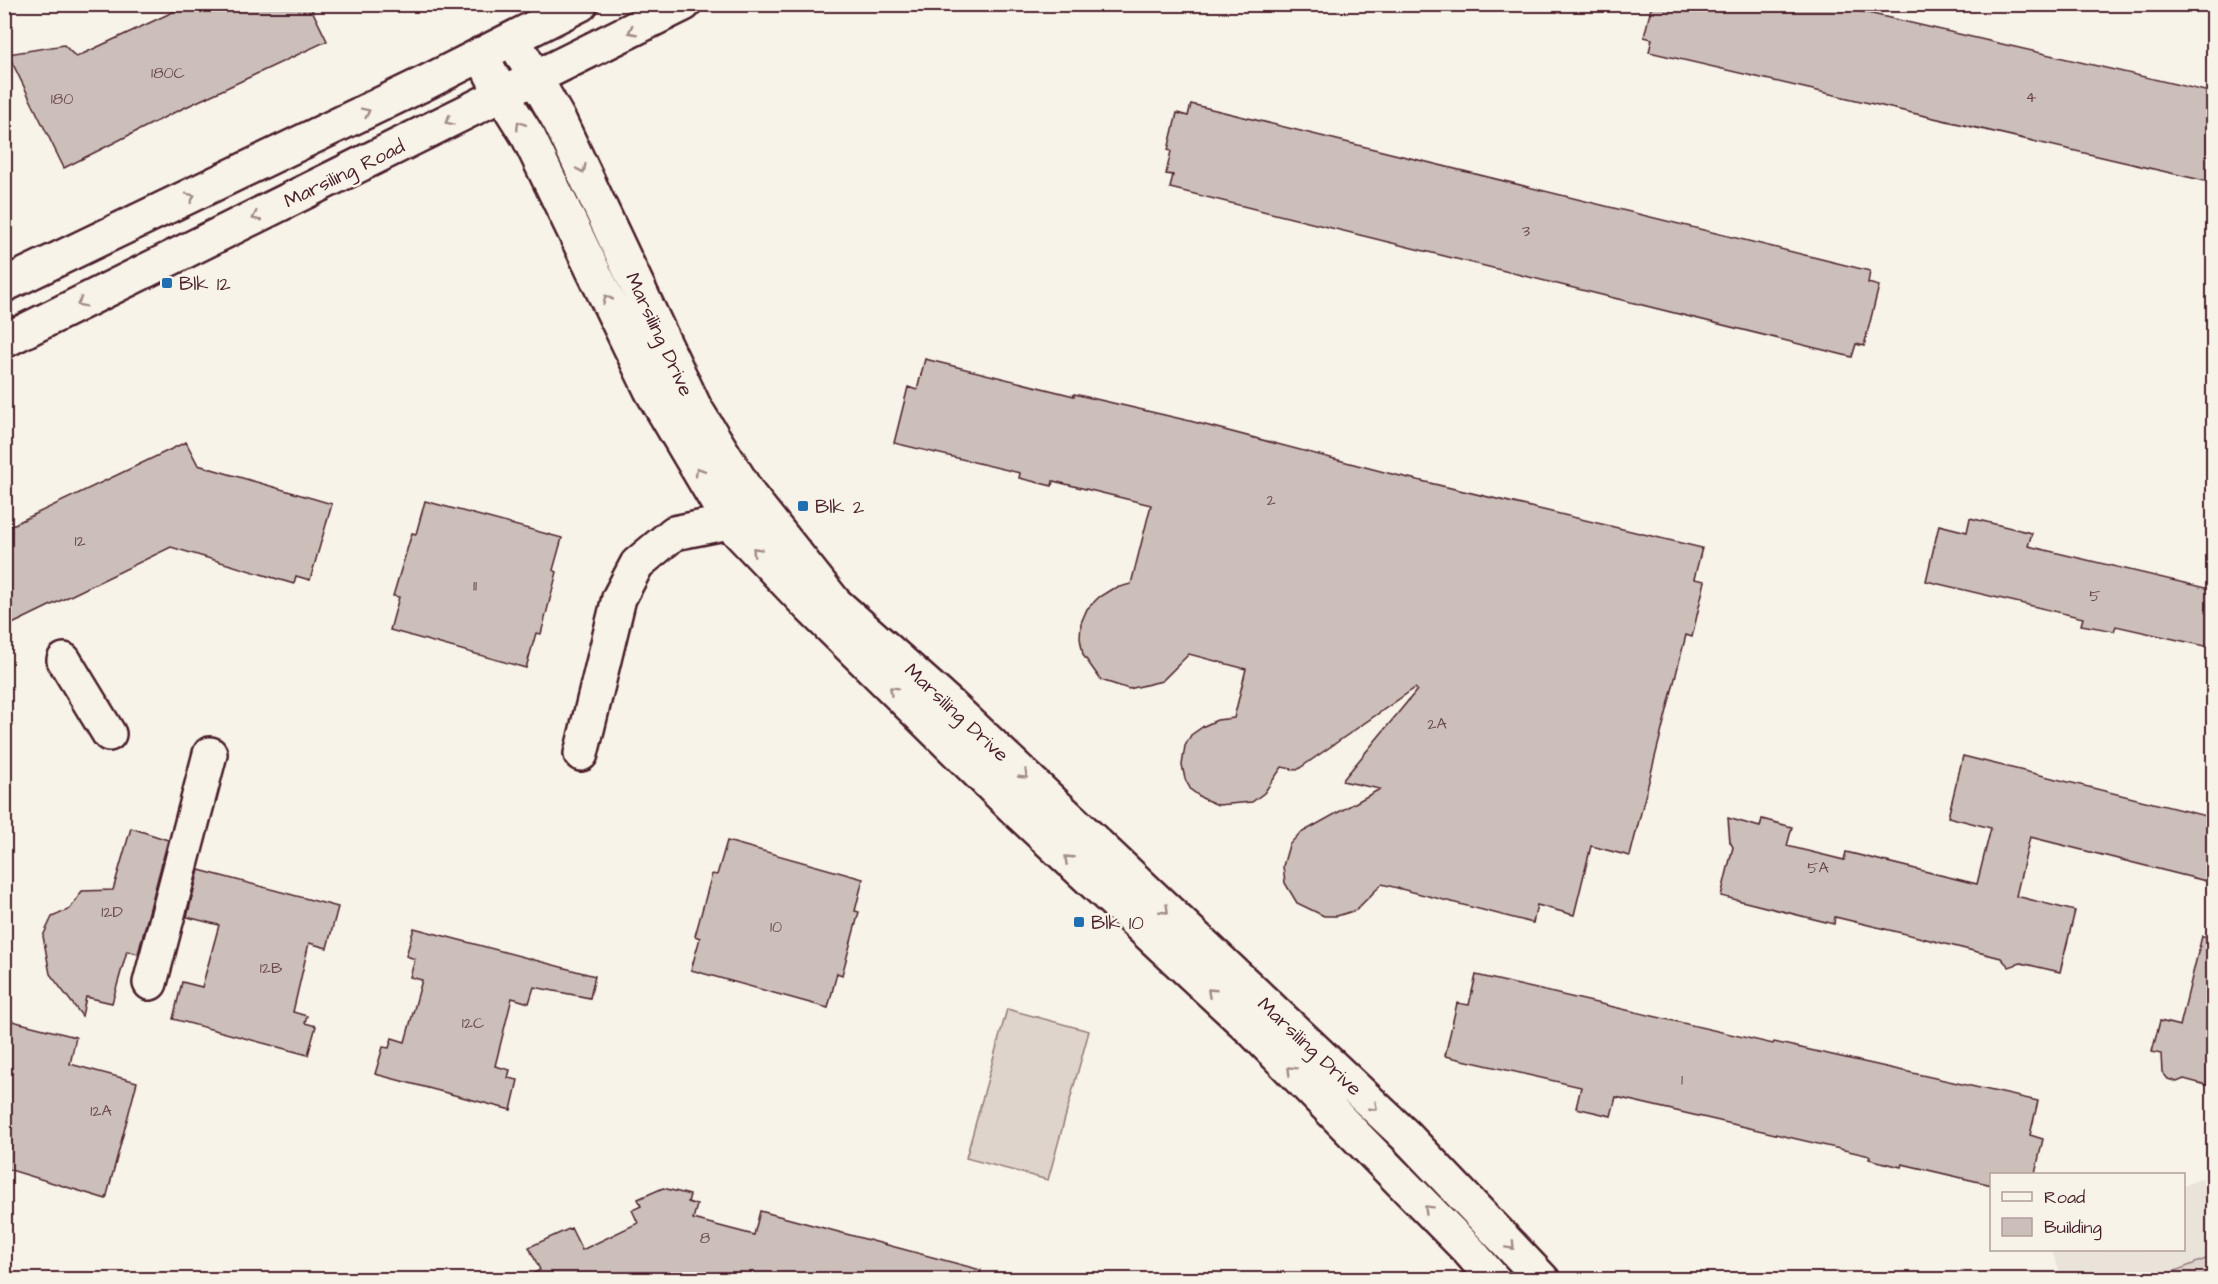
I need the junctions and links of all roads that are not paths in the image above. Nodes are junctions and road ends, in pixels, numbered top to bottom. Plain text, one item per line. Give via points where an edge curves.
1 (581, 4) edge
2 (684, 4) edge
3 (513, 39) junction
4 (481, 54) junction
5 (536, 79) junction
6 (502, 95) junction
7 (4, 285) edge
8 (4, 341) edge
9 (749, 495) junction
10 (729, 522) junction
11 (64, 660) dead end
12 (109, 734) dead end
13 (210, 754) dead end
14 (580, 754) dead end
15 (150, 983) dead end
16 (1494, 1280) edge
17 (1543, 1280) edge

1 - 3 street
2 -> 5 street, Marsiling Road
3 - 4 street
3 - 5 street, Marsiling Drive
4 - 6 street, Marsiling Drive
7 -> 4 street
5 - 6 street, Marsiling Road
5 -> 9 street, Marsiling Drive via 695,408
6 -> 8 street, Marsiling Road
10 -> 6 street, Marsiling Drive via 651,390 529,138
9 - 10 street
9 -> 17 street, Marsiling Drive via 835,603 951,706 1406,1136
10 - 14 street via 674,533 637,564 619,598
16 -> 10 street, Marsiling Drive via 1253,1031 1019,813 810,608
11 - 12 street
13 - 15 street

